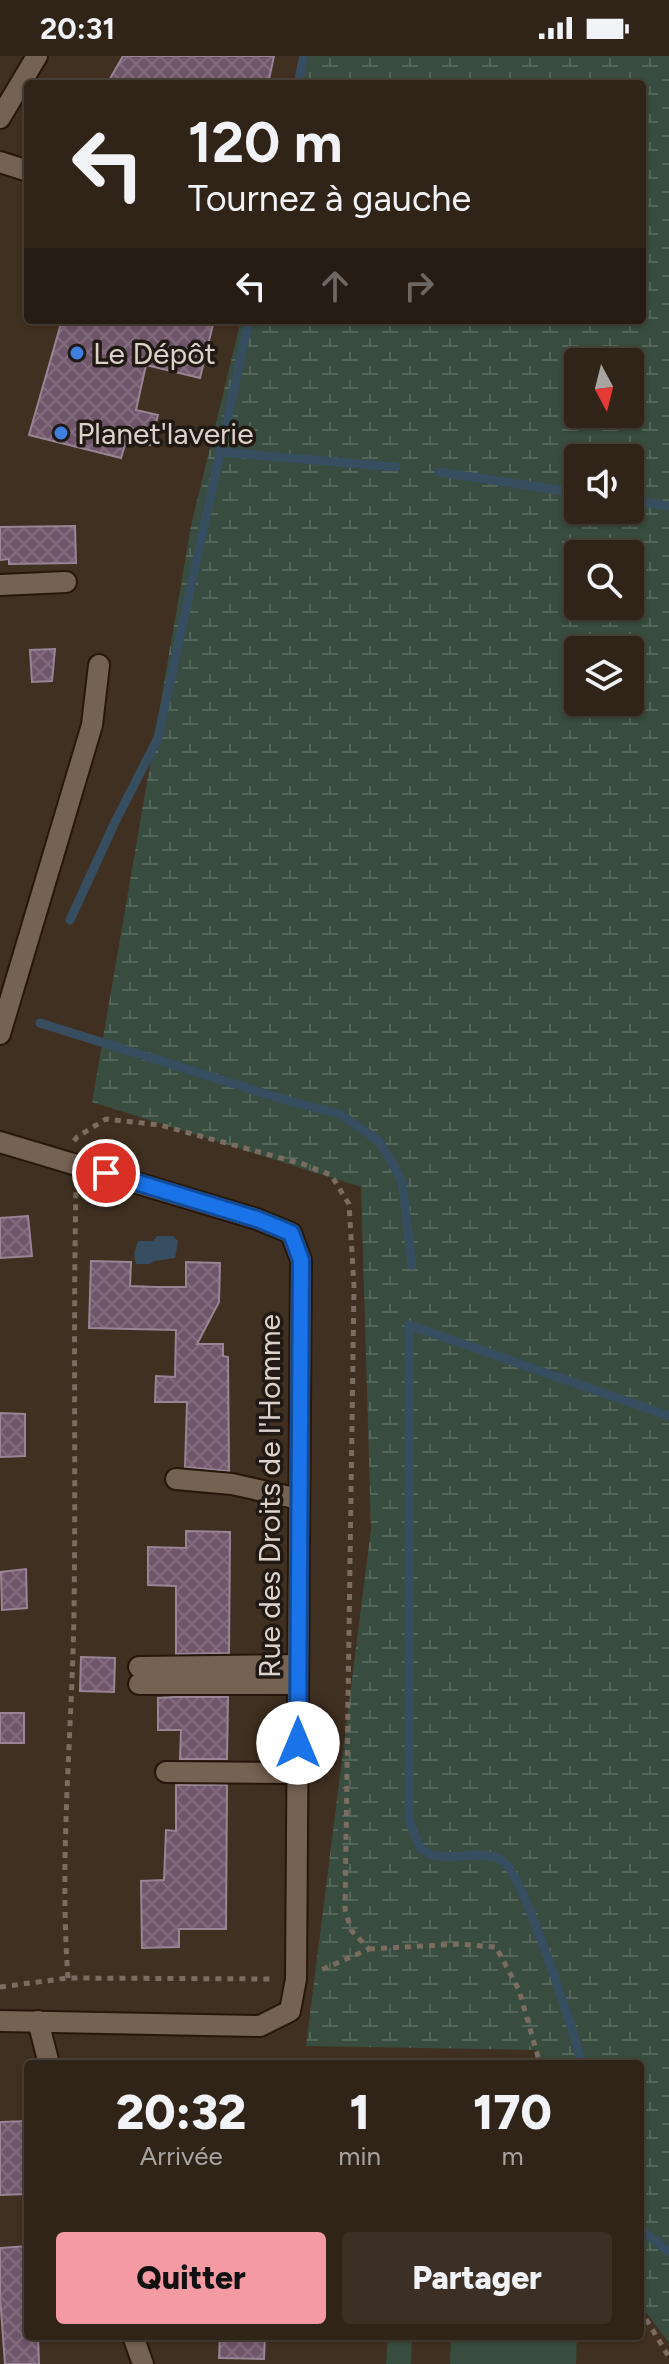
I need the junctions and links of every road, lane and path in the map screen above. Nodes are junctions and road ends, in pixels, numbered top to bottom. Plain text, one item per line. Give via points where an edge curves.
1 (37, 56) edge
2 (0, 118) edge
3 (0, 162) edge
4 (24, 170) edge
5 (66, 582) dead end
6 (0, 585) edge
7 (99, 665) dead end
8 (0, 1034) edge
9 (0, 1142) edge
10 (76, 1163) junction
11 (176, 1479) dead end
12 (299, 1499) junction
13 (298, 1674) junction
14 (139, 1676) dead end
15 (166, 1772) dead end
16 (298, 1773) junction
17 (369, 1949) dead end
18 (68, 1978) junction
19 (296, 1979) junction
20 (0, 1987) edge
21 (0, 2021) edge
22 (38, 2021) junction
23 (48, 2060) edge
24 (539, 2060) edge
25 (644, 2316) edge
26 (134, 2340) edge
27 (669, 2357) edge
28 (143, 2364) edge

1 - 2 street
3 - 4 street
5 - 6 street
7 - 8 street via 92,725
9 - 10 street, Rue des Droits de l'Homme
10 - 12 street, Rue des Droits de l'Homme via 291,1233 301,1260
10 - 18 path via 74,1615 63,1911
11 - 12 street via 232,1484
12 - 13 street, Rue des Droits de l'Homme
13 - 14 street
13 - 16 street, Rue des Droits de l'Homme
15 - 16 street
16 - 19 street, Rue des Droits de l'Homme
17 - 24 path via 496,1947 519,1990
18 - 19 path
18 - 20 path
19 - 22 street, Rue des Droits de l'Homme via 290,2011 260,2026
21 - 22 street, Rue des Droits de l'Homme
22 - 23 street
25 - 27 path
26 - 28 street

